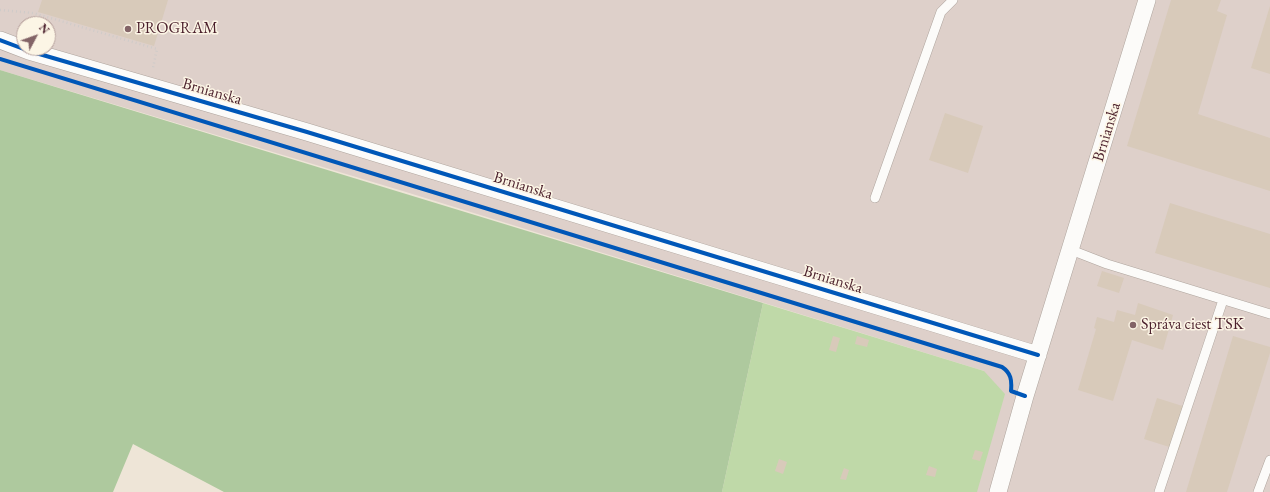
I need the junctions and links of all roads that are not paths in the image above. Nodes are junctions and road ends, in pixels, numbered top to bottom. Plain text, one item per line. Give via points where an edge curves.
1 (953, 0) edge
2 (1147, 0) edge
3 (0, 40) edge
4 (875, 198) dead end
5 (1071, 250) junction
6 (1223, 300) junction
7 (1270, 314) edge
8 (1038, 355) junction
9 (1270, 460) edge
10 (998, 492) edge
11 (1159, 492) edge
12 (1258, 492) edge

1 - 4 lane via 941,12
2 - 5 street, Brnianska
3 - 8 street, Brnianska via 29,51 315,135
5 - 6 lane via 1107,264
5 - 8 street, Brnianska
6 - 7 lane
6 - 11 lane
8 - 10 street, Brnianska
9 - 12 lane

